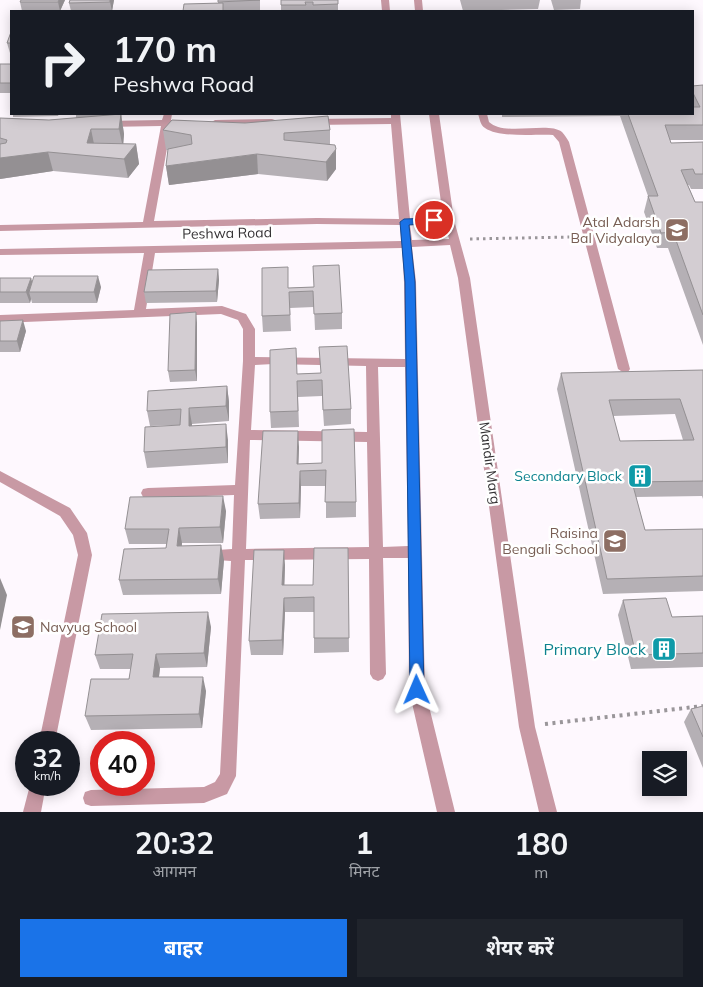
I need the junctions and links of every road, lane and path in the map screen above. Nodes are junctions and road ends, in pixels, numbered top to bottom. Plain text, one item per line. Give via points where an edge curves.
1 (434, 115) edge
2 (483, 115) edge
3 (395, 117) edge
4 (167, 118) edge
5 (286, 122) edge
6 (306, 122) edge
7 (98, 124) edge
8 (449, 220) junction
9 (404, 222) junction
10 (148, 224) junction
11 (0, 228) edge
12 (483, 238) dead end
13 (555, 238) dead end
14 (454, 242) junction
15 (406, 245) junction
16 (150, 249) junction
17 (0, 252) edge
18 (139, 314) junction
19 (0, 319) edge
20 (249, 361) junction
21 (372, 362) junction
22 (411, 363) junction
23 (624, 368) dead end
24 (244, 435) junction
25 (373, 437) junction
26 (0, 476) edge
27 (241, 490) junction
28 (148, 493) dead end
29 (415, 552) junction
30 (376, 553) junction
31 (238, 554) junction
32 (194, 555) edge
33 (378, 674) dead end
34 (703, 706) edge
35 (527, 727) junction
36 (49, 731) edge
37 (36, 796) edge
38 (91, 798) dead end
39 (32, 812) edge
40 (446, 812) edge
41 (548, 812) edge

1 - 8 street, Mandir Marg
2 - 23 street via 489,127 555,132 564,142
3 - 6 street
3 - 9 street
4 - 5 street via 201,123
4 - 7 street
4 - 10 street
8 - 9 street, Peshwa Road
8 - 14 street, Mandir Marg
9 - 10 street, Peshwa Road via 317,220
9 - 15 street
10 - 11 street, Peshwa Road
12 - 13 path
14 - 15 street, Peshwa Road
14 - 35 street, Mandir Marg via 464,278
15 - 16 street, Peshwa Road
15 - 22 street
16 - 17 street, Peshwa Road
16 - 18 street
18 - 19 street
18 - 20 street via 222,310 242,317 249,329
20 - 21 street
20 - 24 street
21 - 22 street
21 - 25 street
22 - 29 street
24 - 25 street
24 - 27 street
25 - 30 street
26 - 36 street via 65,512 80,533 85,555
27 - 28 street
27 - 31 street
29 - 30 street
29 - 40 street via 417,690
30 - 31 street
30 - 33 street
31 - 32 street
31 - 38 street via 228,776 220,788 204,795
34 - 35 path
35 - 41 street, Mandir Marg
37 - 39 street

